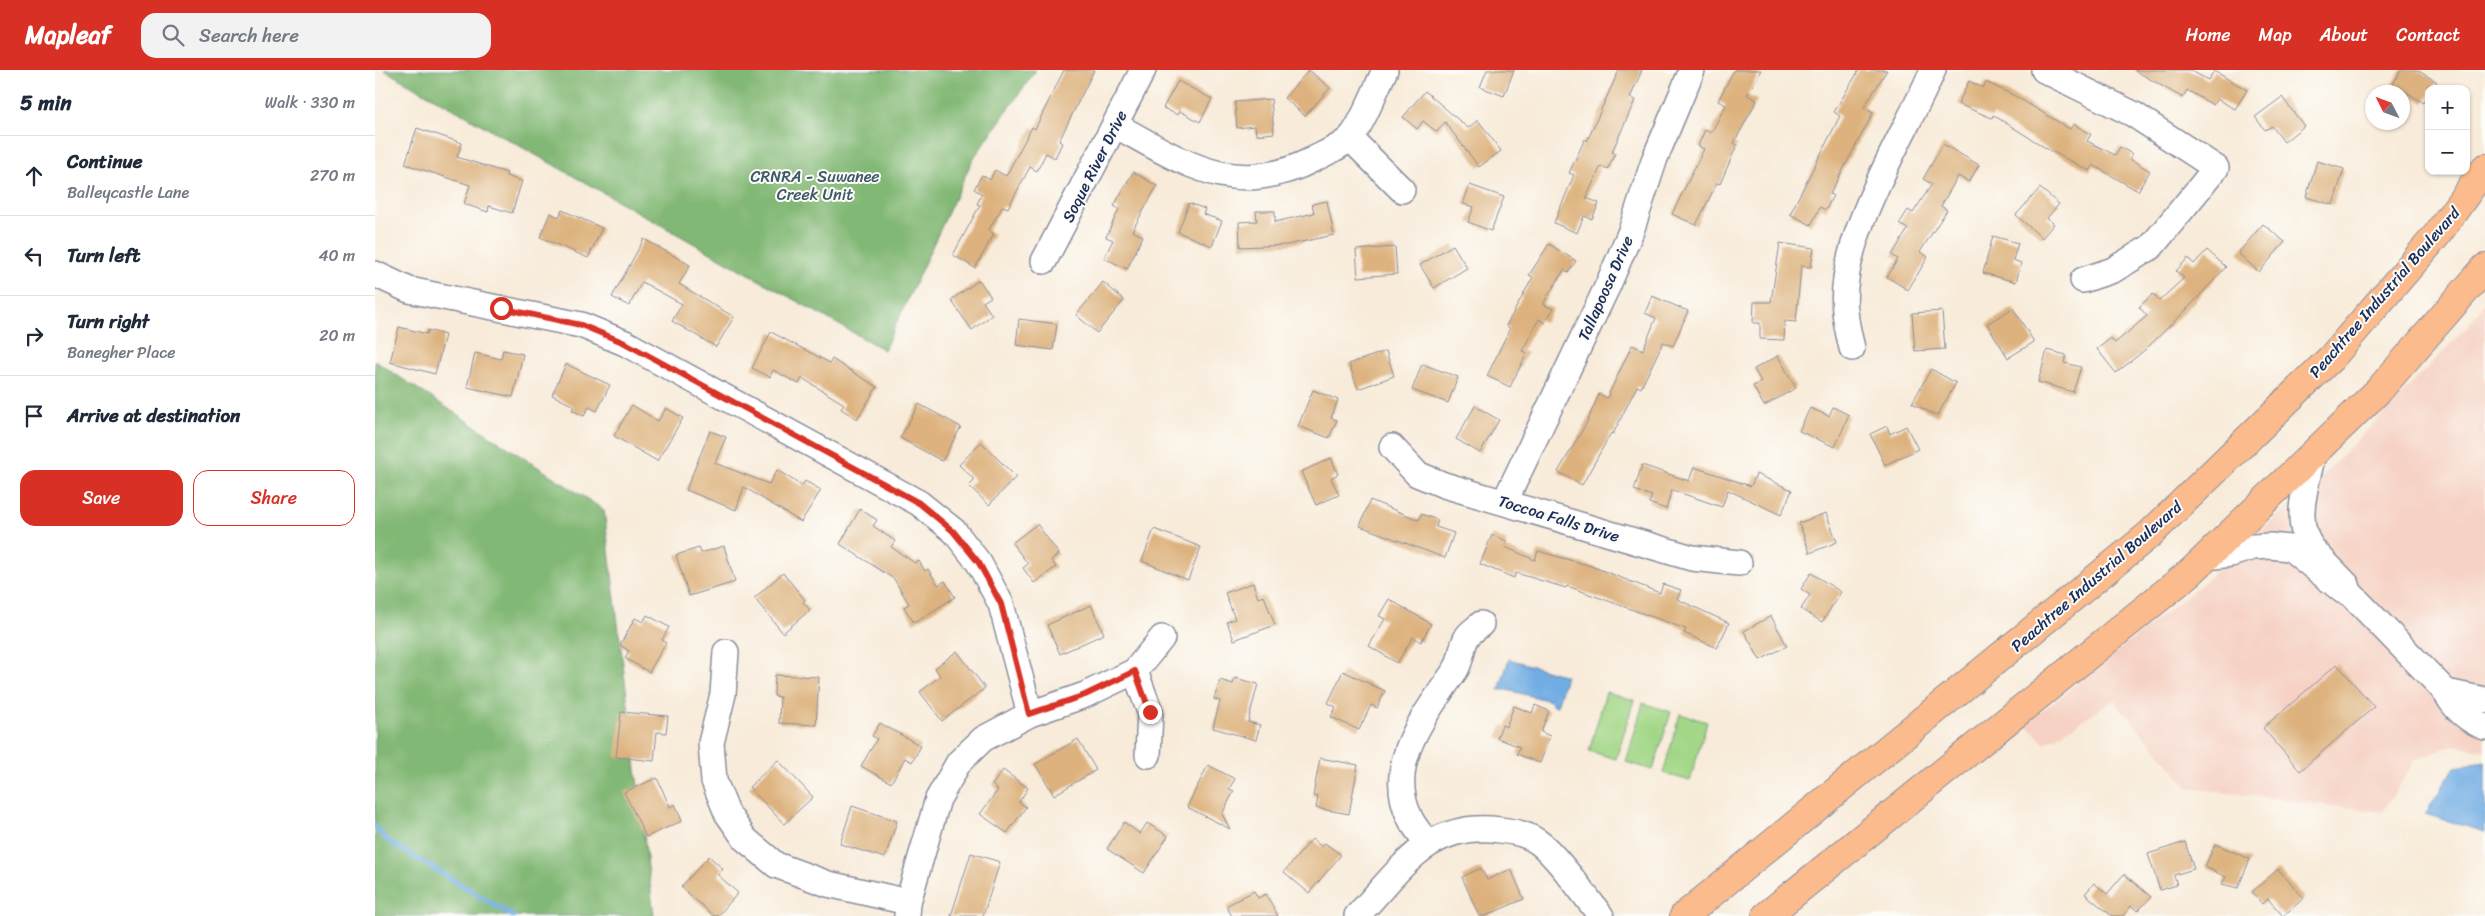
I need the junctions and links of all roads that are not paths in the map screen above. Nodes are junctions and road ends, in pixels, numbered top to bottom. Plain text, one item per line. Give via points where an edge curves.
1 (1143, 70) edge
2 (1385, 70) edge
3 (1693, 70) edge
4 (1933, 70) edge
5 (2045, 70) edge
6 (1115, 125) junction
7 (1350, 138) junction
8 (2485, 168) edge
9 (1403, 190) dead end
10 (1044, 261) dead end
11 (2485, 268) edge
12 (375, 274) edge
13 (2083, 280) dead end
14 (1852, 348) dead end
15 (1392, 446) dead end
16 (2313, 454) junction
17 (1505, 501) junction
18 (2206, 557) junction
19 (1739, 563) dead end
20 (2349, 592) junction
21 (1481, 624) dead end
22 (1162, 638) dead end
23 (726, 652) dead end
24 (1135, 671) junction
25 (2446, 692) junction
26 (2485, 700) edge
27 (1029, 714) junction
28 (2485, 727) edge
29 (1148, 755) dead end
30 (1427, 843) junction
31 (907, 909) edge
32 (1357, 916) edge
33 (1601, 916) edge
34 (1684, 916) edge
35 (1766, 916) edge

1 - 6 street, Soque River Drive
2 - 7 street
3 - 17 street, Tallapoosa Drive via 1655,158 1631,231 1608,286
4 - 14 street via 1857,232 1848,270 1844,309
5 - 13 street via 2133,114 2216,168 2151,247 2113,270
6 - 7 street via 1209,173 1234,177 1260,177 1286,171 1323,155
6 - 10 street, Soque River Drive
7 - 9 street
8 - 34 highway, Peachtree Industrial Boulevard via 2435,236 2332,357 2150,534
11 - 16 highway via 2379,390
12 - 27 street via 409,290 581,325 625,343 919,503 953,531 979,563 1001,604
15 - 17 street, Toccoa Falls Drive via 1417,474
16 - 18 highway
16 - 20 street via 2302,503 2302,522 2311,547 2347,585
17 - 19 street, Toccoa Falls Drive via 1692,558
18 - 20 street via 2253,547 2290,548 2343,591
18 - 35 highway
20 - 25 street
21 - 30 street via 1467,637 1459,664 1417,728 1401,767 1402,792 1410,817
22 - 24 street
23 - 31 street via 723,694 711,743 713,782 727,814 745,839 776,865
24 - 27 street via 1085,695
24 - 29 street via 1150,712
25 - 26 street
25 - 28 street via 2451,702 2475,723
27 - 31 street via 983,739 959,762 939,799
30 - 32 street via 1408,859
30 - 33 street via 1457,832 1490,829 1523,833 1543,845

